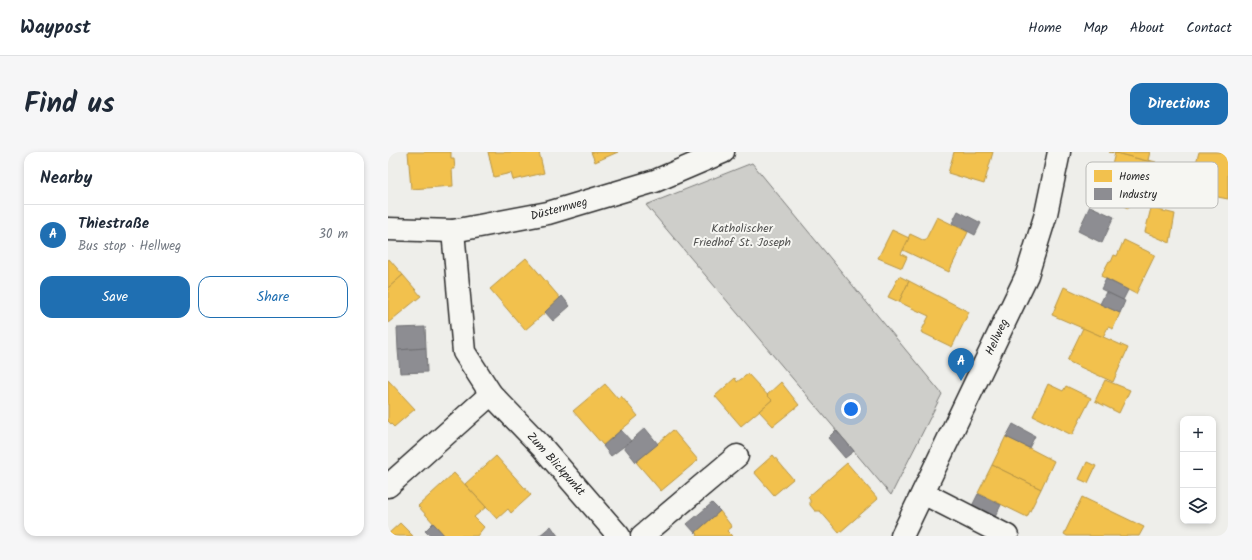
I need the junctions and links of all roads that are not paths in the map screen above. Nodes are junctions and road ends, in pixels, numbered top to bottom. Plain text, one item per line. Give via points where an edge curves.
1 (723, 152) edge
2 (1059, 152) edge
3 (388, 228) edge
4 (453, 231) junction
5 (491, 394) junction
6 (737, 456) dead end
7 (388, 486) edge
8 (923, 493) junction
9 (619, 536) edge
10 (642, 536) edge
11 (902, 536) edge
12 (1007, 536) edge

1 - 4 street, Düsternweg via 655,182 548,213
2 - 8 street, Hellweg via 1046,214 1027,275
3 - 4 street, Düsternweg
4 - 5 street, Zum Blickpunkt via 464,352
5 - 7 street
5 - 9 street, Zum Blickpunkt via 542,447
6 - 10 street
8 - 11 street, Hellweg
8 - 12 street

